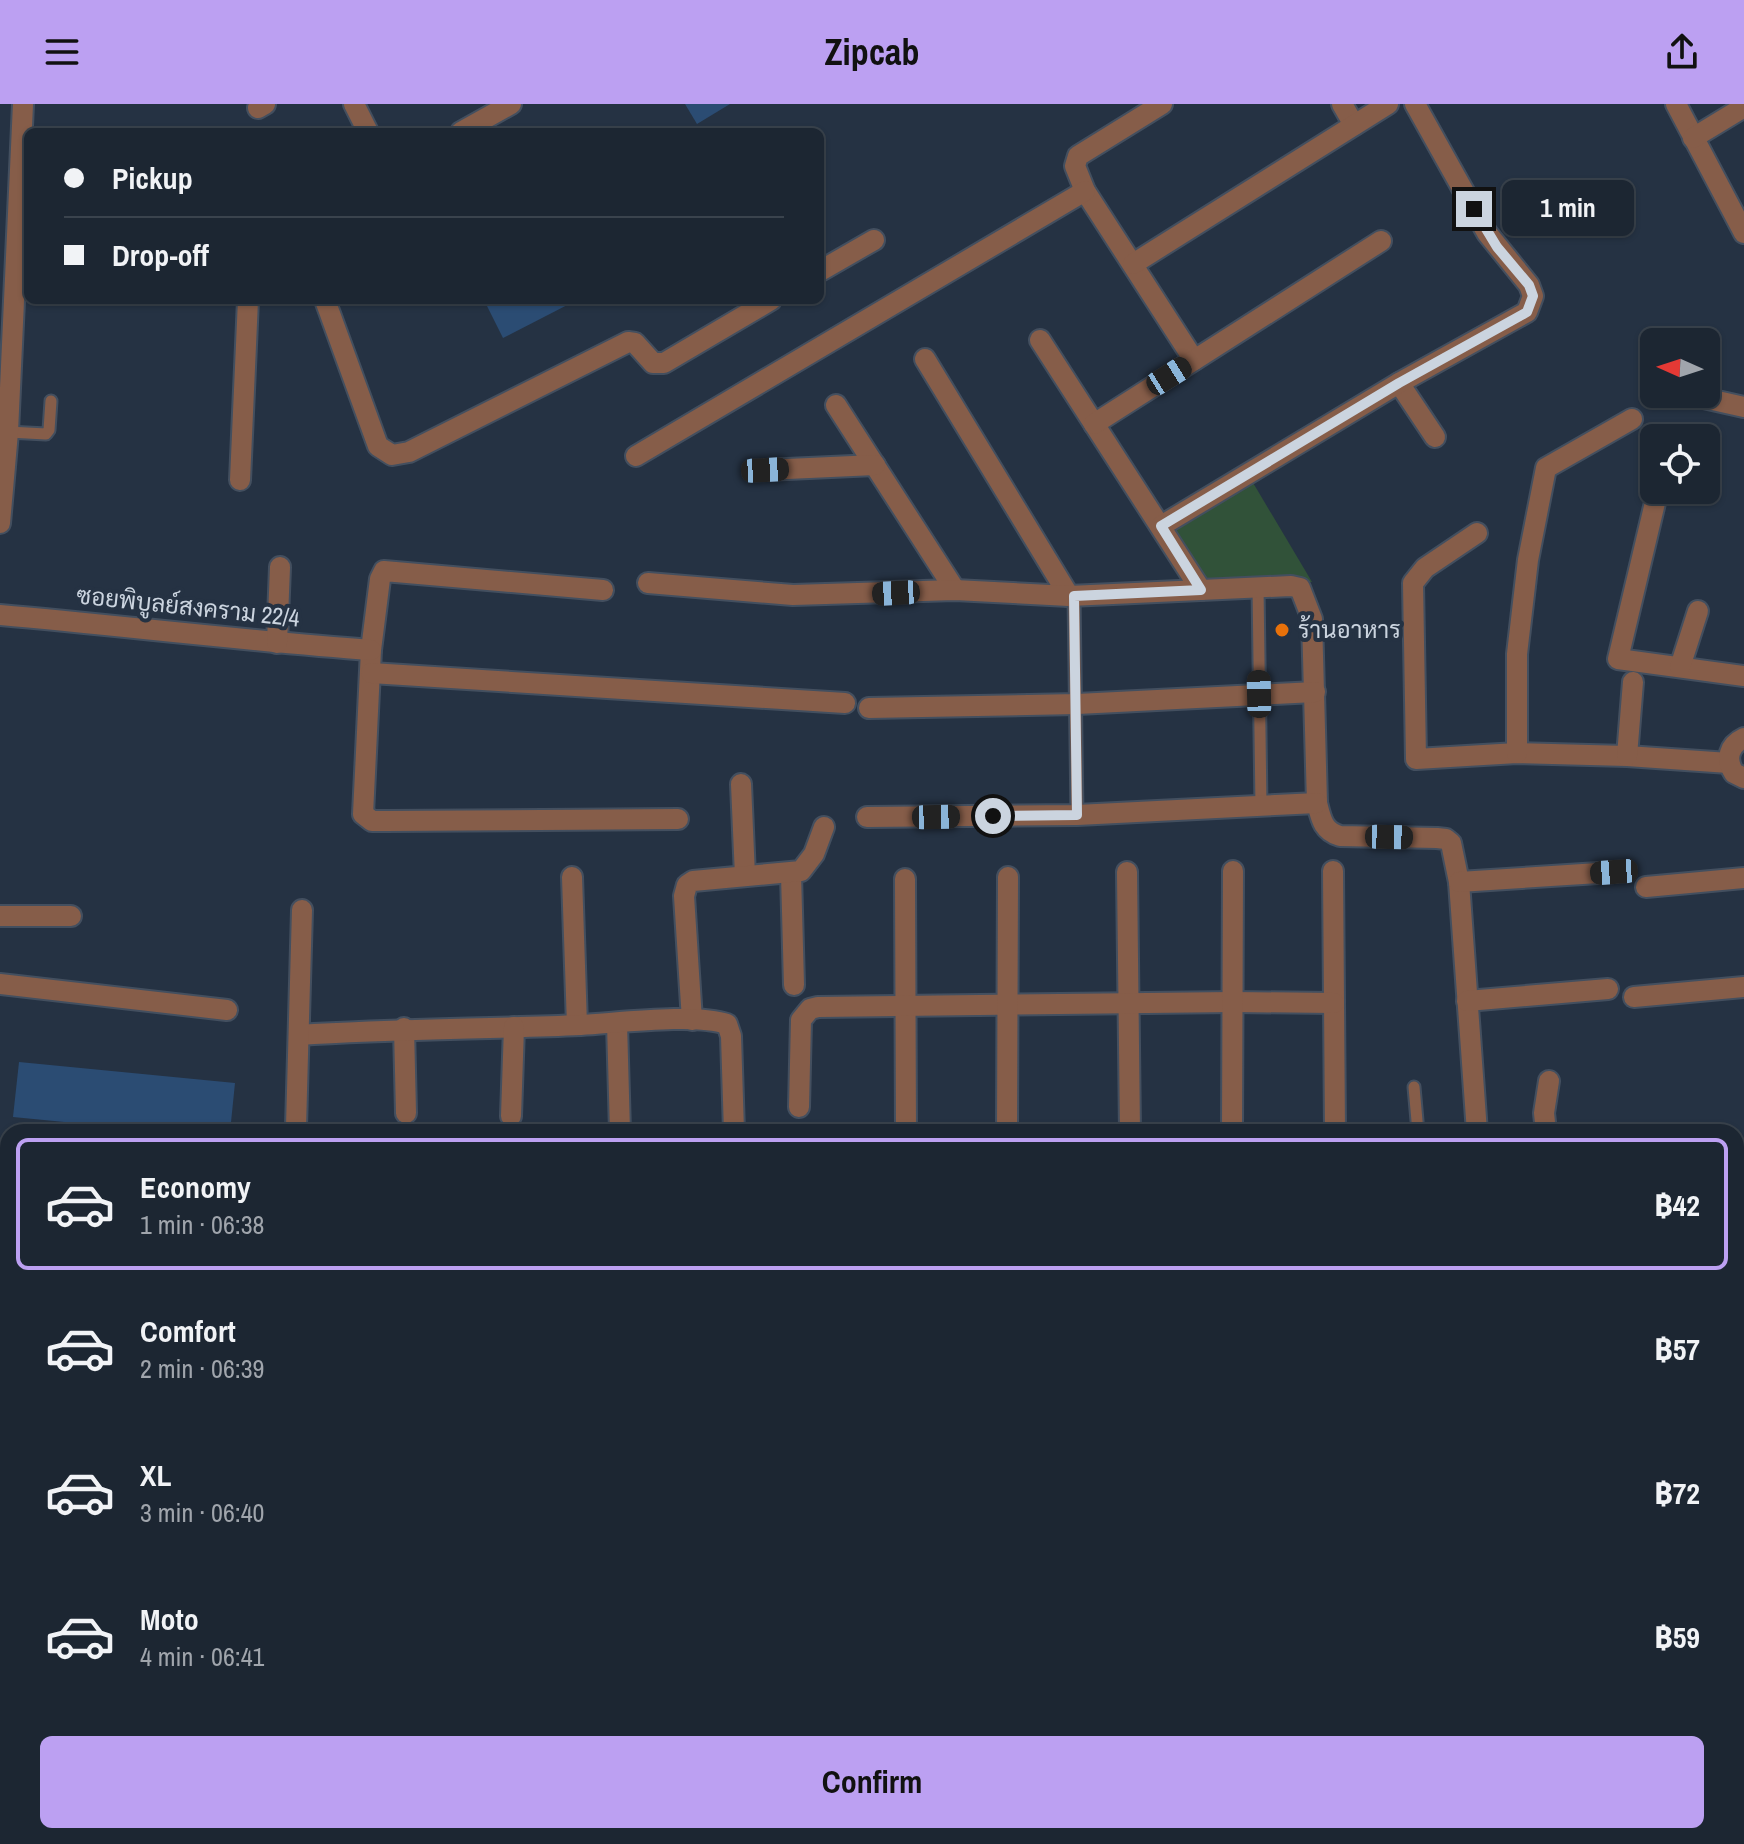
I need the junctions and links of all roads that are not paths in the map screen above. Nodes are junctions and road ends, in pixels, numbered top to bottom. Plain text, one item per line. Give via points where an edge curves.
1 (23, 104) edge
2 (354, 104) edge
3 (511, 104) edge
4 (1162, 104) edge
5 (1342, 104) edge
6 (1388, 104) edge
7 (1415, 104) edge
8 (1676, 104) edge
9 (1744, 107) edge
10 (1136, 110) edge
11 (1354, 125) junction
12 (366, 128) edge
13 (468, 128) edge
14 (1693, 138) junction
15 (1085, 191) junction
16 (1744, 233) edge
17 (874, 240) dead end
18 (1381, 241) dead end
19 (22, 250) edge
20 (1133, 264) junction
21 (824, 269) edge
22 (7, 298) edge
23 (248, 304) edge
24 (326, 304) edge
25 (764, 304) edge
26 (1040, 340) dead end
27 (925, 359) dead end
28 (1194, 360) junction
29 (1399, 383) junction
30 (4, 393) edge
31 (51, 401) dead end
32 (1720, 402) edge
33 (836, 405) dead end
34 (1744, 407) edge
35 (1632, 419) dead end
36 (1094, 424) junction
37 (8, 432) junction
38 (1435, 437) dead end
39 (636, 456) dead end
40 (875, 465) junction
41 (765, 470) dead end
42 (240, 480) dead end
43 (1655, 504) edge
44 (0, 523) edge
45 (1161, 526) junction
46 (1477, 533) dead end
47 (280, 567) dead end
48 (648, 583) dead end
49 (1258, 587) junction
50 (603, 590) dead end
51 (955, 590) junction
52 (1201, 590) junction
53 (1072, 596) junction
54 (1698, 611) dead end
55 (0, 615) edge
56 (277, 643) junction
57 (371, 650) junction
58 (1680, 667) junction
59 (371, 673) junction
60 (1744, 676) edge
61 (1633, 682) dead end
62 (1315, 692) junction
63 (1259, 694) junction
64 (845, 703) dead end
65 (1077, 704) junction
66 (869, 708) dead end
67 (1744, 738) edge
68 (1517, 753) junction
69 (1627, 756) junction
70 (1729, 763) junction
71 (1744, 778) edge
72 (741, 784) dead end
73 (1317, 803) junction
74 (1261, 806) junction
75 (1077, 815) junction
76 (867, 817) dead end
77 (678, 819) dead end
78 (824, 827) dead end
79 (1233, 871) dead end
80 (1333, 871) dead end
81 (1127, 872) dead end
82 (1614, 872) dead end
83 (791, 874) junction
84 (745, 876) junction
85 (572, 877) dead end
86 (1008, 877) dead end
87 (1744, 878) edge
88 (905, 879) dead end
89 (1459, 882) junction
90 (1646, 887) dead end
91 (302, 910) dead end
92 (0, 916) edge
93 (71, 916) dead end
94 (0, 984) edge
95 (794, 985) dead end
96 (1744, 987) edge
97 (1608, 989) dead end
98 (1634, 997) dead end
99 (1467, 1001) junction
100 (1234, 1002) junction
101 (1334, 1003) junction
102 (1006, 1005) junction
103 (1129, 1005) junction
104 (905, 1006) junction
105 (227, 1010) dead end
106 (692, 1020) junction
107 (617, 1023) junction
108 (577, 1025) junction
109 (514, 1027) junction
110 (404, 1028) junction
111 (299, 1035) junction
112 (1549, 1081) dead end
113 (1414, 1087) dead end
114 (799, 1107) dead end
115 (406, 1113) dead end
116 (511, 1116) dead end
117 (296, 1124) edge
118 (620, 1124) edge
119 (734, 1124) edge
120 (906, 1124) edge
121 (1007, 1124) edge
122 (1130, 1124) edge
123 (1232, 1124) edge
124 (1335, 1124) edge
125 (1417, 1124) edge
126 (1476, 1124) edge
127 (1545, 1124) edge

1 - 19 street
2 - 12 street
3 - 13 street
4 - 10 street
5 - 11 street
6 - 11 street
7 - 29 street via 1487,233 1533,296 1527,312
8 - 14 street
9 - 14 street
10 - 15 street via 1078,156 1075,166
11 - 20 street
14 - 16 street
15 - 20 street
15 - 39 street
17 - 21 street
18 - 28 street
19 - 22 street
20 - 28 street
22 - 30 street
23 - 42 street
24 - 25 street via 378,446 392,455 409,452 628,342 653,363 664,363
26 - 36 street
27 - 53 street
28 - 36 street
29 - 38 street
29 - 45 street
30 - 37 street
31 - 37 lane via 46,434
32 - 34 street
33 - 40 street
35 - 68 street via 1546,468 1517,654
36 - 45 street
37 - 44 street
40 - 41 street
40 - 51 street
43 - 58 street via 1618,659
45 - 52 street
46 - 68 street via 1425,568 1413,583 1416,759
47 - 56 street
48 - 51 street via 793,595
49 - 52 street
49 - 62 street via 1300,588 1312,619
49 - 63 lane
50 - 57 street via 384,571
51 - 53 street
52 - 53 street
53 - 65 lane
54 - 58 street
55 - 56 street, ซอยพิบูลย์สงคราม 22/4
56 - 57 street, ซอยพิบูลย์สงคราม 22/4
57 - 59 street
58 - 60 street
59 - 64 street
59 - 77 street via 366,819
61 - 69 street
62 - 63 street
62 - 73 street
63 - 65 street
63 - 74 lane
65 - 66 street
65 - 75 lane
67 - 70 street via 1732,747
68 - 69 street
69 - 70 street
70 - 71 street
72 - 84 street
73 - 74 street
73 - 89 street via 1323,825 1340,836 1446,839
74 - 75 street
75 - 76 street
78 - 83 street via 806,867
79 - 100 street
80 - 101 street
81 - 103 street
82 - 89 street
83 - 84 street
83 - 95 street
84 - 106 street via 687,885
85 - 108 street
86 - 102 street
87 - 90 street
88 - 104 street
89 - 99 street
91 - 111 street
92 - 93 street
94 - 105 street
96 - 98 street
97 - 99 street
99 - 126 street
100 - 101 street
100 - 103 street
100 - 123 street
101 - 124 street
102 - 103 street
102 - 104 street
102 - 121 street
103 - 122 street
104 - 114 street via 818,1007 805,1013
104 - 120 street
106 - 107 street
106 - 119 street via 727,1024
107 - 108 street
107 - 118 street
108 - 109 street
109 - 110 street
109 - 116 street
110 - 111 street
110 - 115 street
111 - 117 street
112 - 127 street
113 - 125 lane

